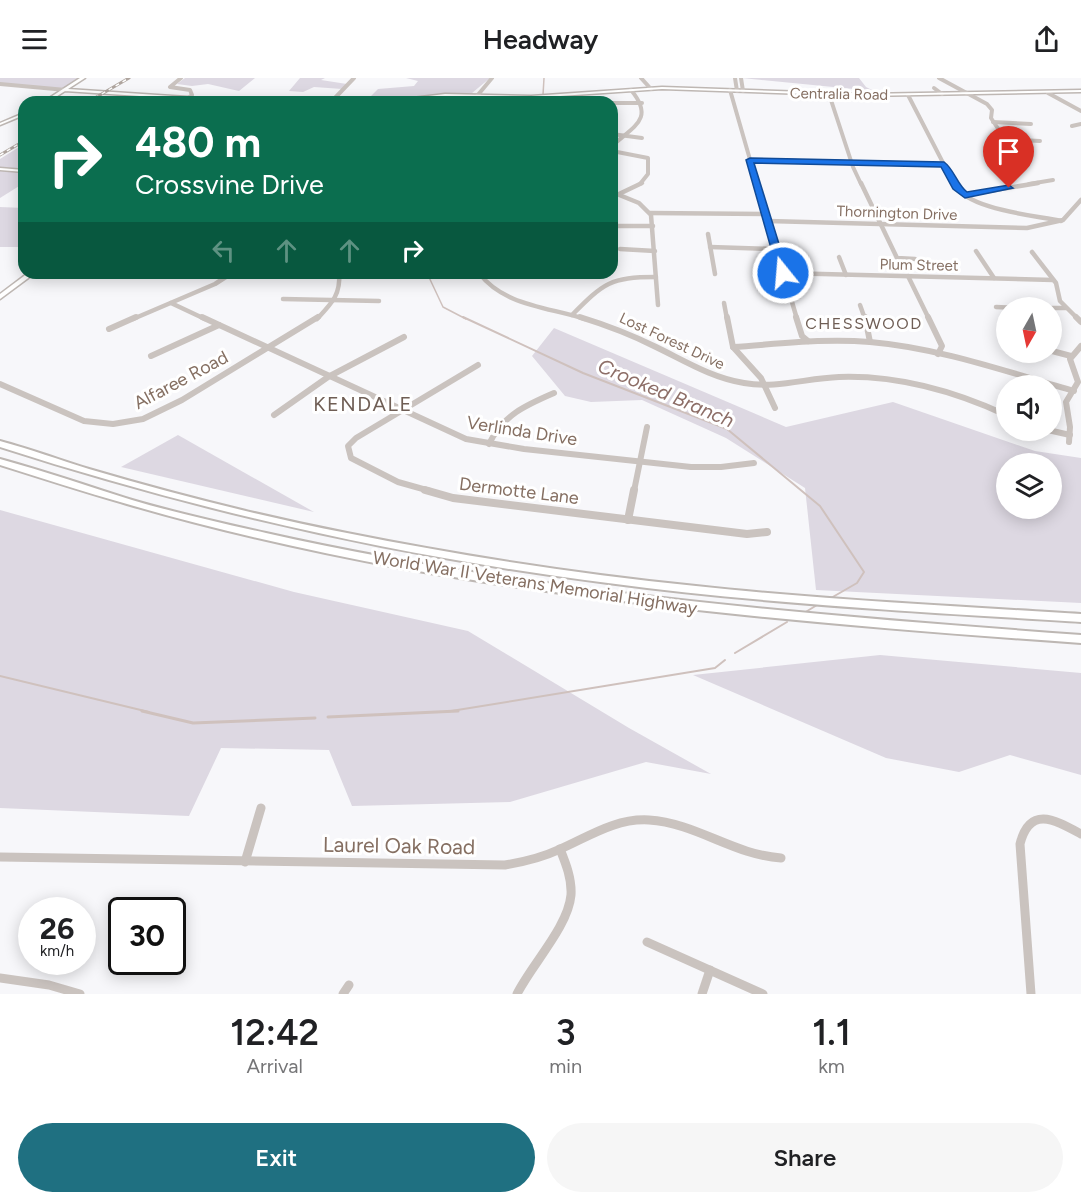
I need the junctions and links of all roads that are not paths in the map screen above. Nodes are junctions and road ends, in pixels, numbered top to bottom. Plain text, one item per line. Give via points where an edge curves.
1 (83, 78) edge
2 (89, 78) edge
3 (181, 78) edge
4 (354, 78) edge
5 (492, 78) edge
6 (641, 78) edge
7 (735, 78) edge
8 (741, 78) edge
9 (939, 78) edge
10 (0, 84) edge
11 (934, 88) dead end
12 (651, 89) junction
13 (66, 90) junction
14 (72, 90) junction
15 (631, 90) junction
16 (729, 90) junction
17 (737, 91) junction
18 (743, 91) junction
19 (1081, 91) edge
20 (1048, 93) junction
21 (829, 94) junction
22 (942, 94) junction
23 (970, 94) junction
24 (476, 95) junction
25 (908, 95) junction
26 (56, 96) edge
27 (62, 96) edge
28 (159, 96) edge
29 (191, 96) edge
30 (337, 96) edge
31 (429, 96) edge
32 (539, 96) joint
33 (618, 103) edge
34 (642, 103) junction
35 (1081, 111) edge
36 (18, 118) edge
37 (993, 122) junction
38 (1030, 124) dead end
39 (1081, 124) edge
40 (0, 126) edge
41 (1072, 126) dead end
42 (618, 135) edge
43 (623, 136) junction
44 (642, 138) dead end
45 (1004, 139) junction
46 (618, 141) edge
47 (1040, 141) dead end
48 (618, 152) edge
49 (750, 160) junction
50 (851, 162) junction
51 (1020, 162) dead end
52 (944, 164) junction
53 (0, 170) edge
54 (18, 171) edge
55 (1053, 180) dead end
56 (618, 194) joint
57 (965, 195) junction
58 (1081, 200) edge
59 (650, 213) junction
60 (766, 214) junction
61 (768, 221) junction
62 (1061, 221) junction
63 (881, 224) junction
64 (618, 226) edge
65 (653, 226) junction
66 (708, 234) dead end
67 (710, 247) junction
68 (620, 249) dead end
69 (776, 249) junction
70 (655, 251) junction
71 (976, 251) dead end
72 (1032, 252) dead end
73 (839, 257) dead end
74 (915, 259) dead end
75 (783, 273) junction
76 (715, 274) dead end
77 (846, 275) junction
78 (908, 276) junction
79 (656, 277) junction
80 (618, 278) edge
81 (994, 278) junction
82 (24, 279) edge
83 (223, 279) edge
84 (339, 279) edge
85 (483, 279) edge
86 (614, 279) edge
87 (1053, 280) junction
88 (0, 297) edge
89 (283, 298) dead end
90 (336, 298) junction
91 (379, 301) dead end
92 (171, 303) junction
93 (724, 303) dead end
94 (658, 304) dead end
95 (860, 305) dead end
96 (1062, 308) edge
97 (1066, 308) junction
98 (572, 315) junction
99 (1081, 322) edge
100 (219, 325) junction
101 (109, 329) dead end
102 (404, 337) dead end
103 (808, 341) junction
104 (870, 342) junction
105 (733, 346) junction
106 (1081, 346) edge
107 (270, 349) junction
108 (938, 354) junction
109 (1062, 354) edge
110 (151, 356) dead end
111 (1071, 356) junction
112 (478, 365) dead end
113 (328, 377) junction
114 (0, 384) edge
115 (765, 385) junction
116 (1074, 391) junction
117 (554, 393) dead end
118 (775, 408) dead end
119 (400, 411) junction
120 (996, 411) edge
121 (274, 415) dead end
122 (647, 428) dead end
123 (1062, 435) edge
124 (0, 444) edge
125 (489, 444) junction
126 (0, 462) edge
127 (640, 462) junction
128 (754, 463) dead end
129 (628, 520) junction
130 (767, 532) dead end
131 (1081, 618) edge
132 (1081, 639) edge
133 (261, 808) dead end
134 (1081, 834) edge
135 (560, 849) junction
136 (0, 857) edge
137 (781, 858) dead end
138 (245, 862) junction
139 (647, 942) dead end
140 (710, 970) junction
141 (0, 978) edge
142 (78, 994) edge
143 (517, 994) edge
144 (702, 994) edge
145 (763, 994) edge
146 (1030, 994) edge

1 - 13 main road
2 - 14 main road
3 - 29 street via 170,87 190,90
4 - 30 street
5 - 24 street
6 - 12 street
7 - 17 street
8 - 18 street
9 - 23 street
10 - 13 street
11 - 22 street
12 - 15 main road, Centralia Road
12 - 16 main road, Centralia Road
13 - 14 main road
13 - 26 main road
14 - 27 main road
14 - 28 main road
15 - 32 main road, Centralia Road
15 - 34 street
16 - 17 main road, Centralia Road
16 - 49 street
17 - 18 main road, Centralia Road
18 - 21 main road, Centralia Road
19 - 20 main road, Centralia Road
20 - 23 main road, Centralia Road
20 - 35 street
21 - 25 main road, Centralia Road
21 - 50 street
22 - 23 main road, Centralia Road
22 - 25 main road, Centralia Road
23 - 37 street via 990,106
24 - 31 main road, Centralia Road
24 - 32 main road, Centralia Road
25 - 52 street
33 - 34 street
34 - 43 street via 641,118
36 - 40 main road
37 - 38 street
37 - 45 street
39 - 41 street
42 - 43 street
43 - 44 street
43 - 46 street
45 - 47 street
45 - 51 street
48 - 56 street via 648,158 649,174 647,179
49 - 50 street
49 - 60 street
50 - 52 street
50 - 63 street
52 - 57 street
53 - 54 main road
55 - 57 street
56 - 59 street
57 - 62 street via 988,205
58 - 62 street
59 - 60 street
59 - 65 street
60 - 61 street
61 - 63 street, Thornington Drive
61 - 69 street
62 - 63 street, Thornington Drive via 1018,228
63 - 74 street via 897,258
64 - 65 street
65 - 70 street
66 - 67 street
67 - 69 street
67 - 76 street
68 - 70 street
69 - 75 street
70 - 79 street
71 - 81 street
72 - 87 street
73 - 77 street
75 - 77 street, Plum Street
75 - 103 street via 801,334
77 - 78 street, Plum Street
78 - 81 street, Plum Street
78 - 108 street via 938,335 942,346
79 - 80 street
79 - 94 street
81 - 87 street, Plum Street
82 - 88 main road
83 - 92 street
84 - 90 street
85 - 98 street, Lost Forest Drive via 503,297
86 - 98 street
87 - 97 street
89 - 90 street
90 - 91 street
90 - 107 street, Alfaree Road via 314,322
92 - 100 street, Verlinda Drive
92 - 101 street
93 - 105 street
95 - 104 street
96 - 97 street
97 - 99 street
98 - 115 street, Lost Forest Drive via 612,327 713,375 738,383
100 - 107 street, Verlinda Drive
100 - 110 street
102 - 113 street
103 - 104 street
103 - 105 street
104 - 108 street
105 - 115 street
106 - 111 street
107 - 113 street, Verlinda Drive
107 - 114 street, Alfaree Road via 155,415 128,423 84,421
108 - 116 street
109 - 111 street
111 - 116 street via 1078,382
112 - 119 street
113 - 119 street, Verlinda Drive
113 - 121 street
115 - 118 street
115 - 120 street, Lost Forest Drive via 839,377 887,379
116 - 123 street via 1065,406 1070,438
117 - 125 street via 503,420
119 - 125 street, Verlinda Drive via 455,436
119 - 129 street, Dermotte Lane via 353,440 347,450 351,458 398,482 453,498
122 - 127 street
124 - 131 highway, World War II Veterans Memorial Highway via 216,507 348,537 524,568 772,597
125 - 127 street, Verlinda Drive
126 - 132 highway, World War II Veterans Memorial Highway via 205,523 483,579 745,613
127 - 128 street, Verlinda Drive via 706,468
127 - 129 street
129 - 130 street, Dermotte Lane via 747,534
133 - 138 street
134 - 146 street via 1049,819 1035,819 1023,828 1020,844
135 - 137 street, Laurel Oak Road via 610,824 651,820 674,824 753,856
135 - 138 street, Laurel Oak Road via 506,865
135 - 143 street via 572,890 568,913
136 - 138 street, Laurel Oak Road
139 - 140 street
140 - 144 street
140 - 145 street
141 - 142 street via 40,983

